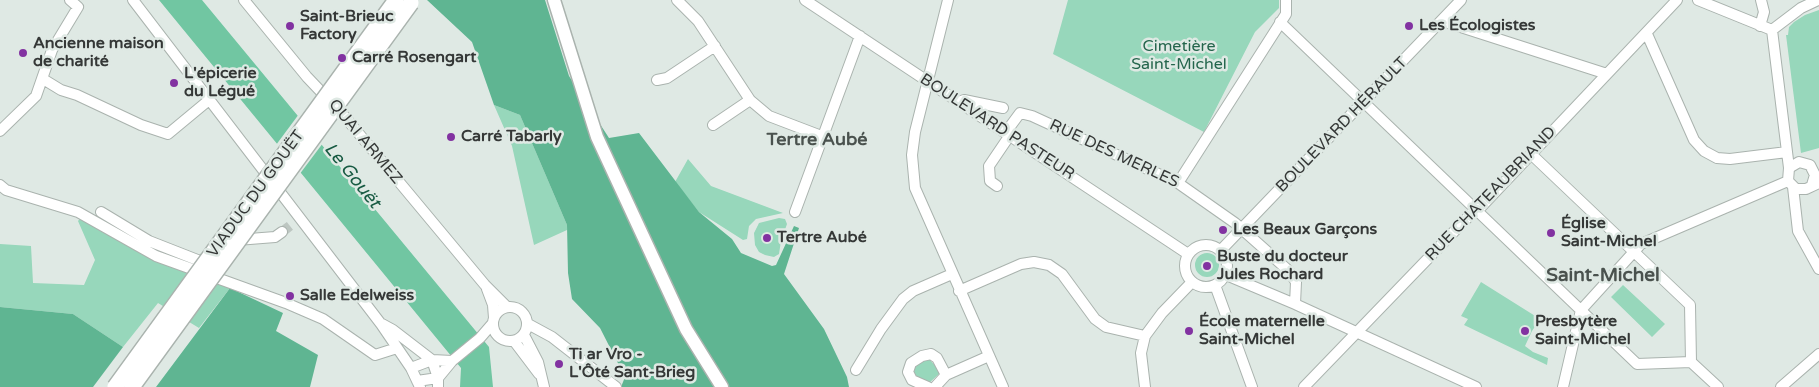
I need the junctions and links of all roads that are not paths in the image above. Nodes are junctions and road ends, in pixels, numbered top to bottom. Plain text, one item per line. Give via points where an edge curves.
1 (70, 0) edge
2 (133, 0) edge
3 (244, 0) edge
4 (554, 0) edge
5 (677, 0) edge
6 (805, 0) edge
7 (948, 0) edge
8 (1286, 0) edge
9 (1461, 0) edge
10 (1677, 0) edge
11 (1698, 0) edge
12 (1761, 0) edge
13 (1818, 0) edge
14 (404, 1) edge
15 (1442, 20) junction
16 (1280, 22) junction
17 (1760, 26) junction
18 (1772, 30) junction
19 (1647, 34) junction
20 (860, 36) junction
21 (715, 46) junction
22 (1607, 74) junction
23 (43, 80) junction
24 (657, 80) dead end
25 (928, 81) junction
26 (209, 100) junction
27 (750, 100) junction
28 (959, 102) junction
29 (1363, 103) junction
30 (1003, 108) dead end
31 (713, 125) dead end
32 (1, 127) edge
33 (1008, 134) junction
34 (824, 136) junction
35 (1787, 152) junction
36 (1531, 154) junction
37 (1812, 166) edge
38 (1789, 168) junction
39 (1178, 182) junction
40 (0, 185) edge
41 (1803, 185) edge
42 (997, 186) dead end
43 (1477, 211) junction
44 (101, 212) dead end
45 (794, 212) dead end
46 (1242, 229) junction
47 (282, 232) tunnel mouth
48 (1221, 250) junction
49 (1634, 251) junction
50 (1188, 254) junction
51 (1819, 269) edge
52 (952, 274) junction
53 (1226, 275) junction
54 (1192, 282) junction
55 (486, 285) junction
56 (1215, 285) junction
57 (960, 291) junction
58 (1296, 304) junction
59 (507, 307) junction
60 (1581, 310) junction
61 (493, 320) junction
62 (381, 324) junction
63 (528, 324) junction
64 (1356, 333) junction
65 (524, 335) junction
66 (1145, 336) junction
67 (480, 338) junction
68 (508, 341) junction
69 (397, 348) junction
70 (1819, 354) edge
71 (989, 356) junction
72 (452, 361) junction
73 (1691, 362) junction
74 (411, 368) junction
75 (856, 370) dead end
76 (436, 373) edge
77 (946, 375) junction
78 (540, 376) junction
79 (419, 384) edge
80 (115, 387) edge
81 (132, 387) edge
82 (544, 387) edge
83 (616, 387) edge
84 (722, 387) edge
85 (928, 387) edge
86 (935, 387) edge
87 (1003, 387) edge
88 (1145, 387) edge
89 (1252, 387) edge
90 (1304, 387) edge
91 (1476, 387) edge
92 (1563, 387) edge
93 (1718, 387) edge
94 (1781, 387) edge

1 - 23 street via 78,8 52,50
2 - 26 street
3 - 55 street, QUAI ARMEZ
4 - 84 main road via 597,137 686,329
5 - 21 street via 698,21
6 - 20 street, BOULEVARD PASTEUR
7 - 25 street
8 - 16 street via 1286,14
9 - 15 street, BOULEVARD HÉRAULT
10 - 19 street, RUE CHATEAUBRIAND
11 - 17 street
12 - 17 street via 1764,12
13 - 18 street via 1801,8
14 - 80 highway, VIADUC DU GOUËT, bridge
14 - 81 highway, VIADUC DU GOUËT, bridge
15 - 22 street
15 - 29 street, BOULEVARD HÉRAULT
16 - 29 street
16 - 39 street
17 - 18 street
18 - 35 street
19 - 22 street, RUE CHATEAUBRIAND
19 - 35 street via 1694,140 1704,151 1717,158 1730,159
20 - 25 street, BOULEVARD PASTEUR
20 - 34 street
21 - 24 street via 667,78
21 - 27 street
22 - 36 street, RUE CHATEAUBRIAND
23 - 26 street via 168,134
23 - 32 street via 36,96
25 - 28 street, BOULEVARD PASTEUR
25 - 52 street via 912,155 913,170 921,206
26 - 62 street via 295,222
27 - 31 street
27 - 34 street via 769,116
28 - 30 street via 964,100
28 - 33 street, BOULEVARD PASTEUR
29 - 43 street
29 - 46 street, BOULEVARD HÉRAULT
33 - 39 street, RUE DES MERLES via 1020,112
33 - 42 street via 990,166 990,181
33 - 50 street, BOULEVARD PASTEUR
34 - 45 street
35 - 37 street
35 - 38 street
36 - 43 street, RUE CHATEAUBRIAND
36 - 49 street
37 - 38 street
37 - 41 street
38 - 41 street
39 - 46 street, RUE DES MERLES
40 - 69 street via 6,190 78,212 156,256 323,318 375,355
41 - 49 street via 1641,244
41 - 51 street via 1795,212 1798,231
43 - 60 street
43 - 64 street, RUE CHATEAUBRIAND
44 - 47 street via 149,241 200,261 238,239 276,237
46 - 48 street, BOULEVARD HÉRAULT
46 - 58 street, RUE DES MERLES via 1293,276
48 - 50 street via 1204,244
48 - 53 street via 1228,262
49 - 60 street
49 - 73 street via 1690,305
50 - 54 street via 1185,269
52 - 57 street
52 - 75 street via 913,291 903,299
53 - 56 street
53 - 58 street
54 - 56 street via 1203,287
54 - 66 street
55 - 59 street, QUAI ARMEZ
55 - 61 street, QUAI ARMEZ via 493,305
56 - 89 street
57 - 66 street via 1021,264 1049,265 1062,274 1095,319 1106,327
57 - 71 street
58 - 64 street
59 - 61 street via 499,311
59 - 63 street via 522,311
60 - 73 street via 1637,364
60 - 92 street
61 - 67 street
61 - 68 street via 495,333
62 - 69 street
62 - 76 street via 393,330
63 - 65 street
63 - 83 street via 552,337
64 - 90 street, RUE CHATEAUBRIAND
64 - 91 street
65 - 68 street
65 - 78 street via 538,362
66 - 88 street via 1141,353
67 - 68 street
67 - 72 street
68 - 78 street
69 - 74 street
70 - 94 street
71 - 77 street
71 - 87 street
72 - 76 street
72 - 76 street
73 - 93 street
74 - 76 street
74 - 79 street
76 - 79 street
77 - 85 street via 937,358 931,354 911,363 908,372 912,380
77 - 86 street
78 - 82 street

